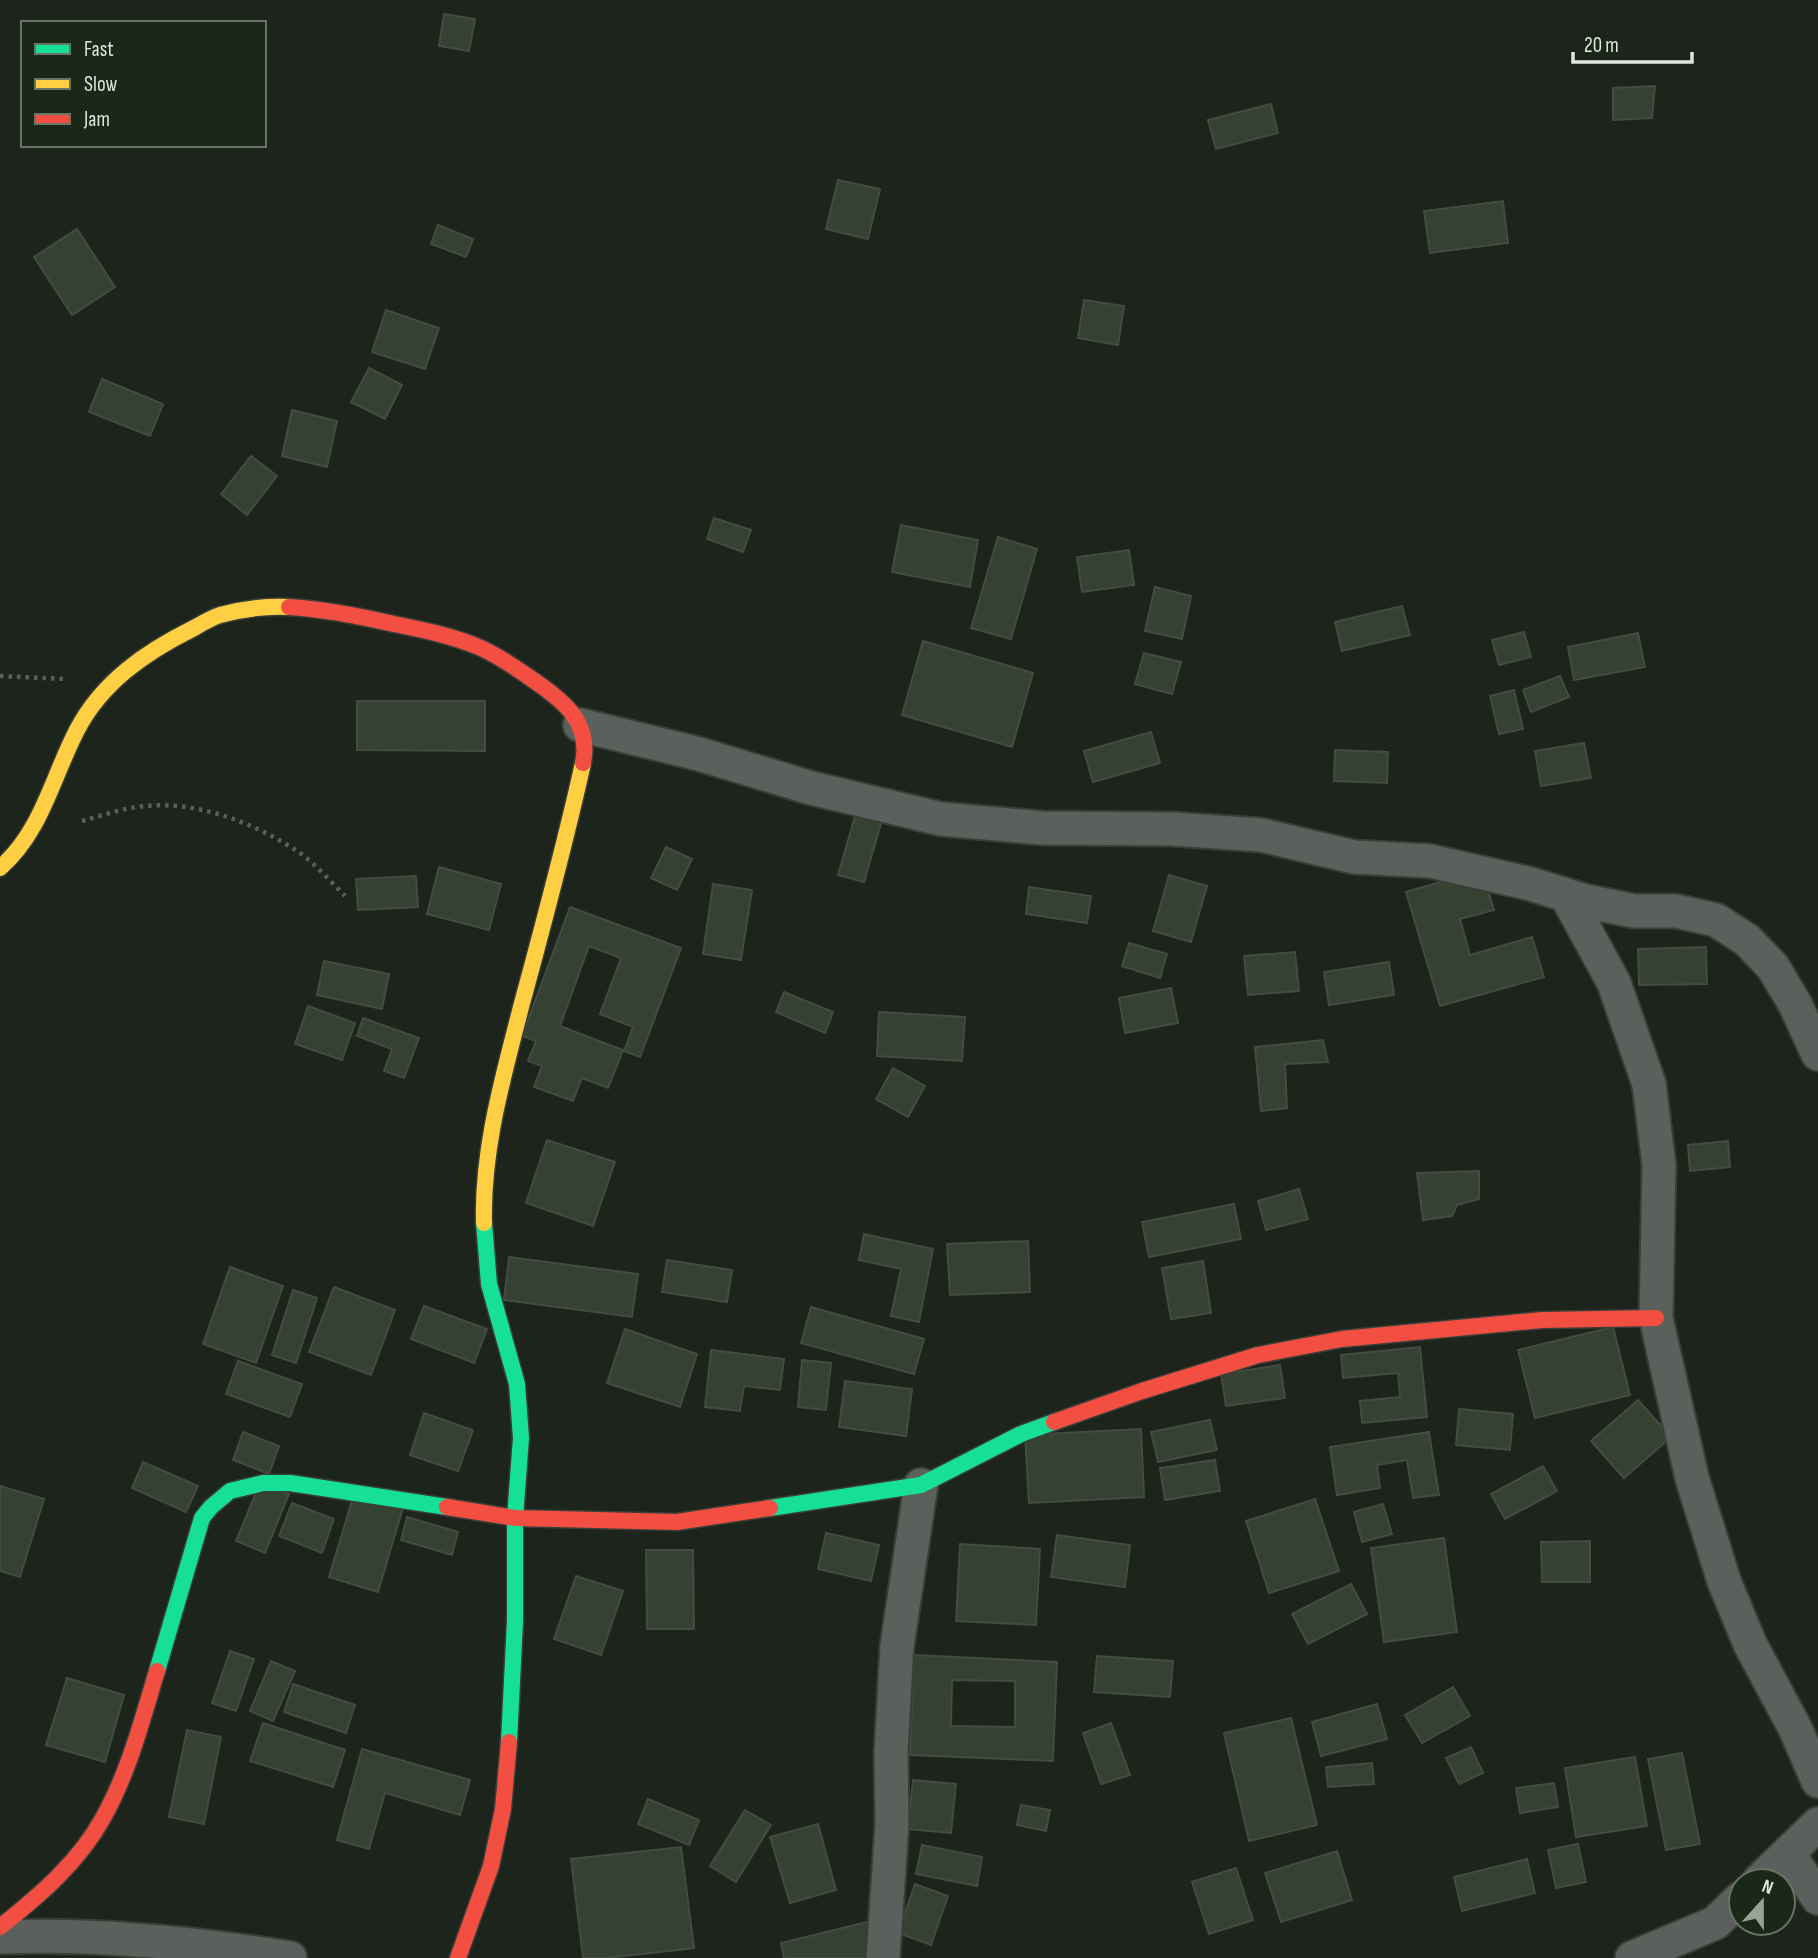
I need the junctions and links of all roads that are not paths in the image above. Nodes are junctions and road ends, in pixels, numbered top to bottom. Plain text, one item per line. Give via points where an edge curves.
1 (580, 725) junction
2 (0, 869) edge
3 (1566, 895) junction
4 (1818, 1054) edge
5 (1656, 1318) junction
6 (920, 1485) junction
7 (515, 1518) junction
8 (1818, 1781) edge
9 (1818, 1824) edge
10 (1788, 1853) junction
11 (1774, 1867) edge
12 (1818, 1898) edge
13 (1727, 1911) edge
14 (0, 1927) edge
15 (0, 1937) edge
16 (290, 1958) edge
17 (458, 1958) edge
18 (883, 1958) edge
19 (1632, 1958) edge

1 - 2 street via 565,701 521,671 483,649 443,634 327,609 274,606 219,615 160,645 113,681 78,728 43,811 18,853
1 - 3 street via 941,819 1042,828 1261,835 1354,857 1430,861
1 - 7 street via 585,752 496,1099 483,1191 489,1284 517,1384 521,1438
3 - 4 street via 1634,911 1676,911 1716,920 1747,940 1773,967
3 - 5 street via 1614,983 1649,1084 1658,1165
5 - 6 street via 1542,1320 1342,1339 1258,1355 1021,1434
5 - 8 street via 1692,1478 1724,1581
6 - 7 street via 677,1522
6 - 18 street via 898,1646
7 - 14 street via 290,1483 242,1484 214,1501 202,1518 152,1688 112,1802 65,1867 33,1902
7 - 17 street via 515,1621 503,1809 491,1866
9 - 10 street
10 - 11 street
10 - 12 street
13 - 19 street via 1715,1923
15 - 16 street via 60,1934 211,1946

